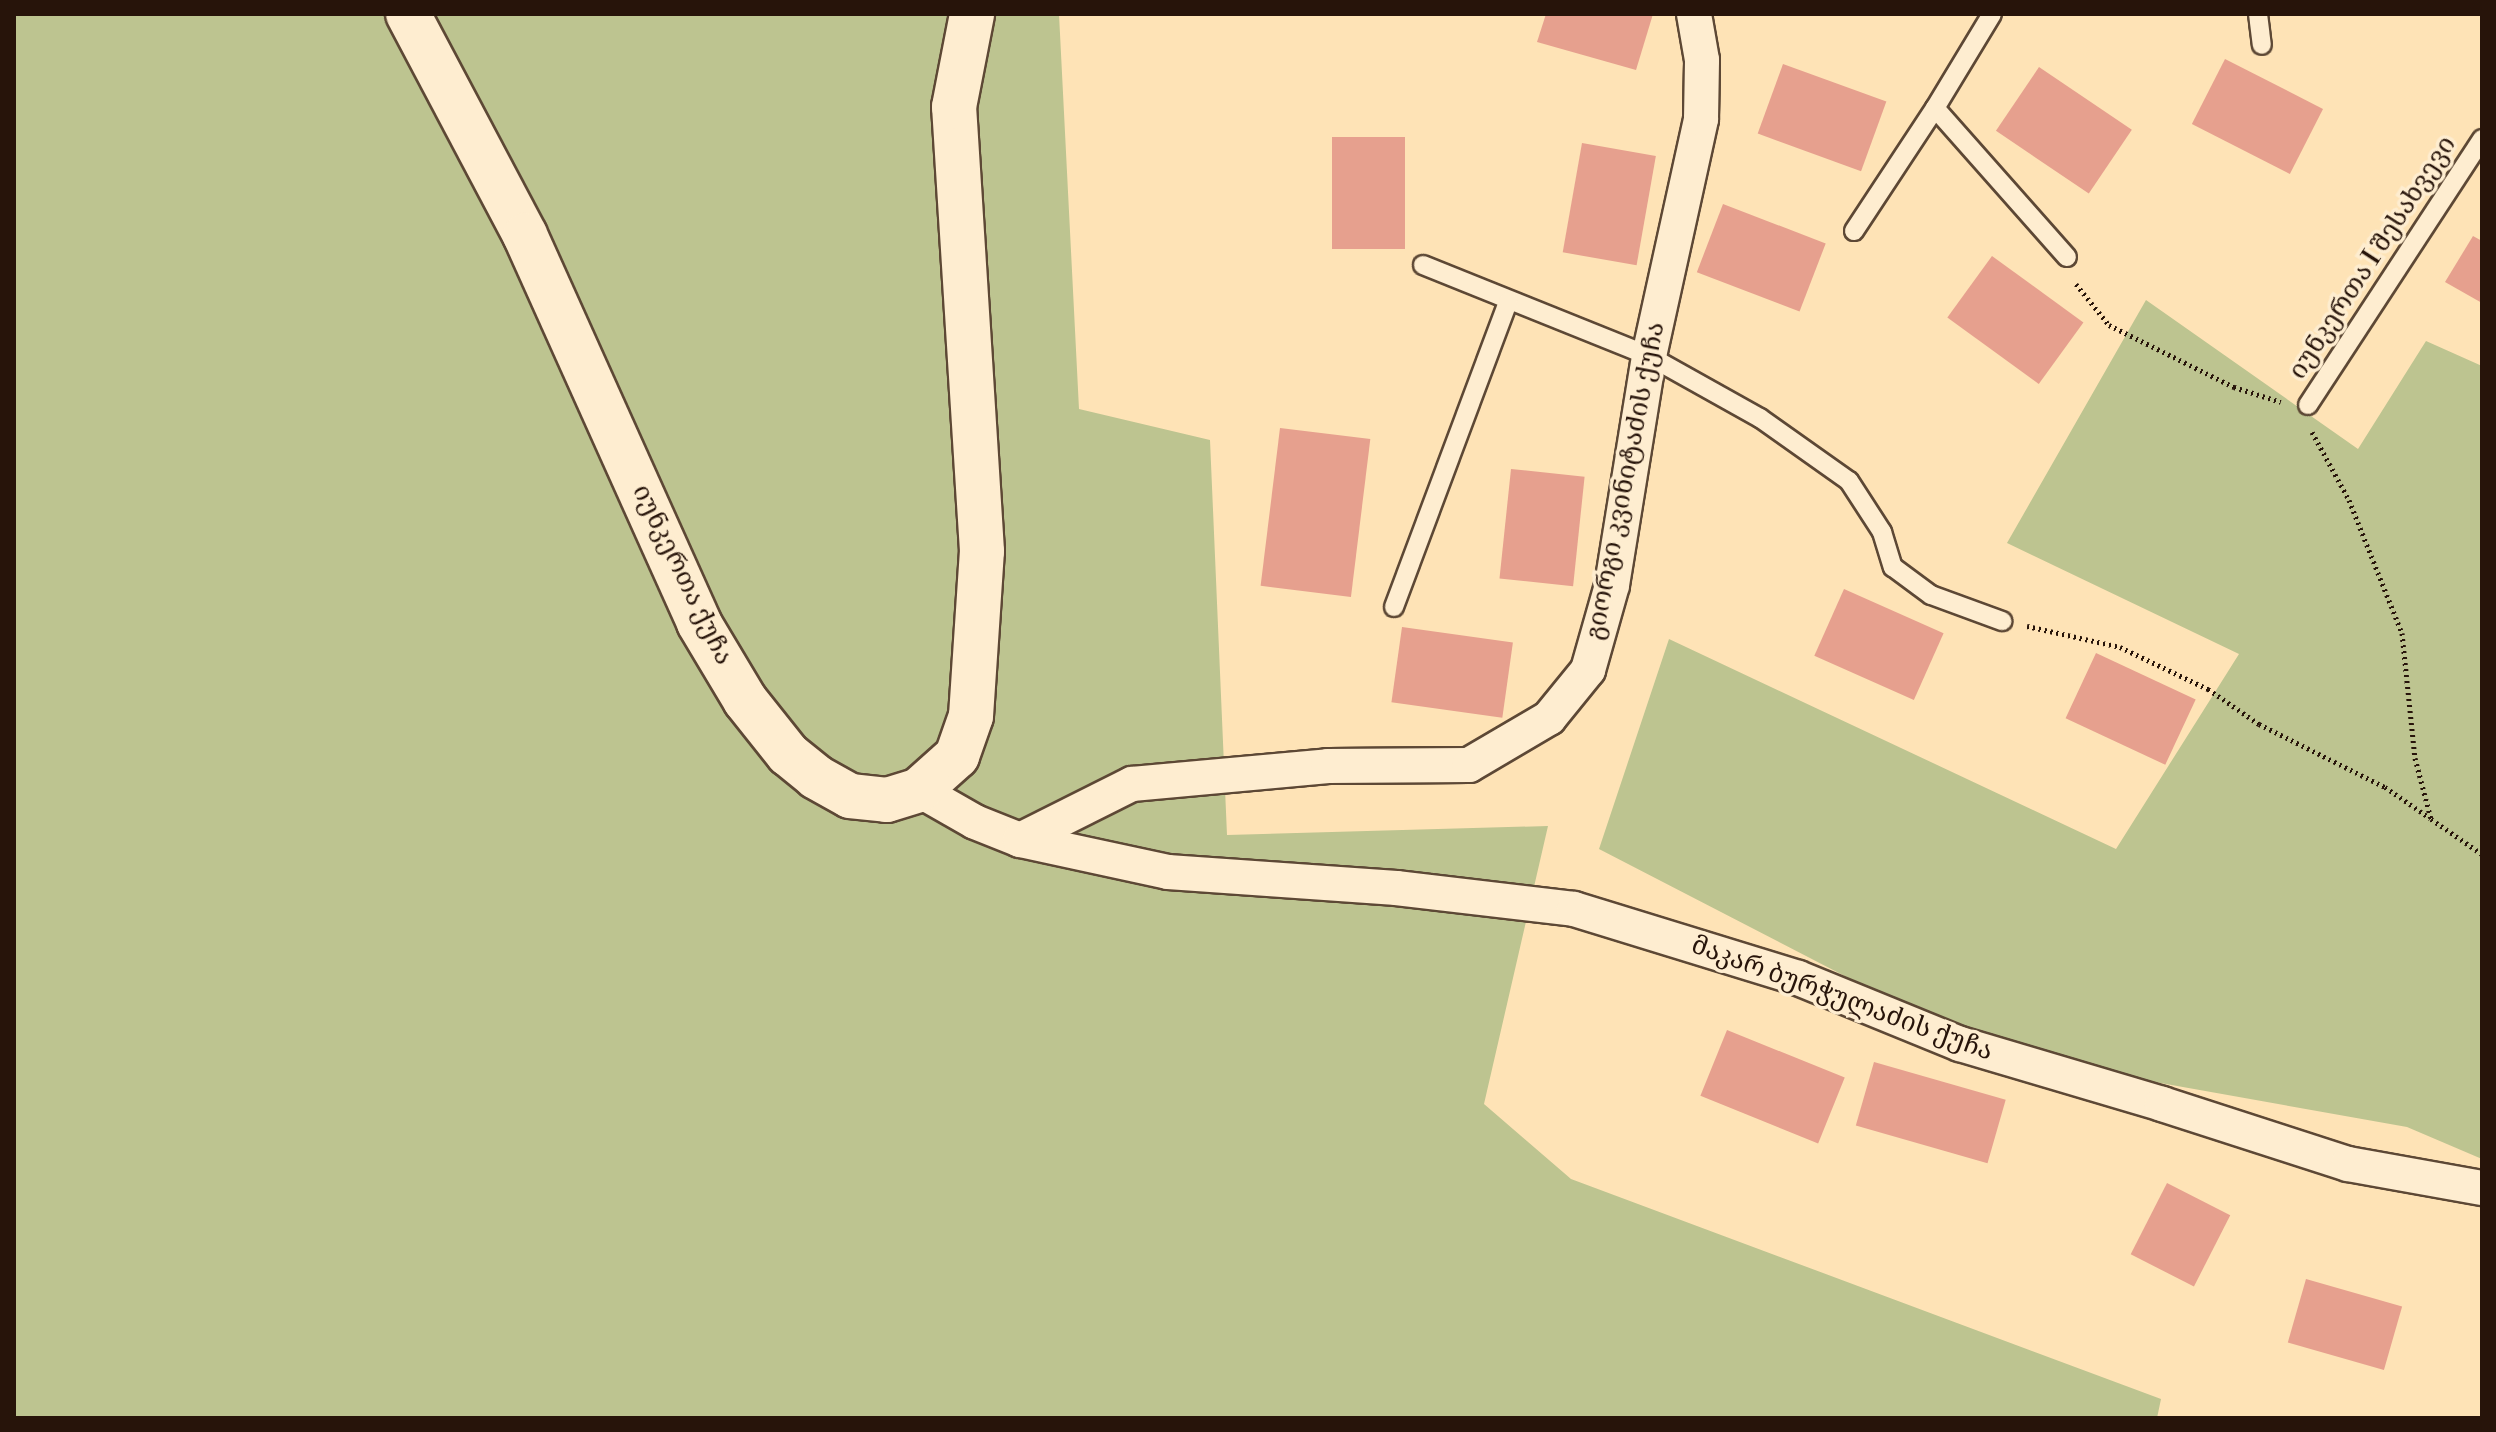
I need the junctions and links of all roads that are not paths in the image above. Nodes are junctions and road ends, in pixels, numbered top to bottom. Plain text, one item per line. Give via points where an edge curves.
1 (408, 14) edge
2 (972, 14) edge
3 (1694, 14) edge
4 (1992, 14) edge
5 (2258, 14) edge
6 (2262, 45) dead end
7 (1935, 108) junction
8 (2482, 139) edge
9 (1854, 231) dead end
10 (2067, 257) road end
11 (1423, 265) dead end
12 (1508, 302) junction
13 (1649, 356) junction
14 (2308, 405) road end
15 (1394, 607) dead end
16 (2002, 621) road end
17 (919, 790) junction
18 (1020, 840) junction
19 (2482, 1188) edge

1 - 17 main road, იუნკერთა ქუჩა via 525,235 699,623 745,700 788,754 850,796 887,800
2 - 17 main road, იუნკერთა ქუჩა via 954,107 982,551 971,716 957,756
3 - 13 street, გიორგი კვინიტაძის ქუჩა via 1702,60 1701,119
4 - 7 lane
5 - 6 lane
7 - 9 lane
7 - 10 lane
8 - 14 lane, იუნკერთა I შესახვევი
11 - 12 lane
12 - 13 lane
12 - 15 lane
13 - 16 lane via 1760,418 1849,481 1882,532 1893,567 1931,595
13 - 18 street, გიორგი კვინიტაძის ქუჩა via 1608,599 1588,670 1549,718 1469,765 1328,766 1132,784
17 - 18 street, მაკარ ბურჭულაძის ქუჩა
18 - 19 street, მაკარ ბურჭულაძის ქუჩა via 1168,872 1396,888 1574,909 1798,978 1960,1044 2348,1164

